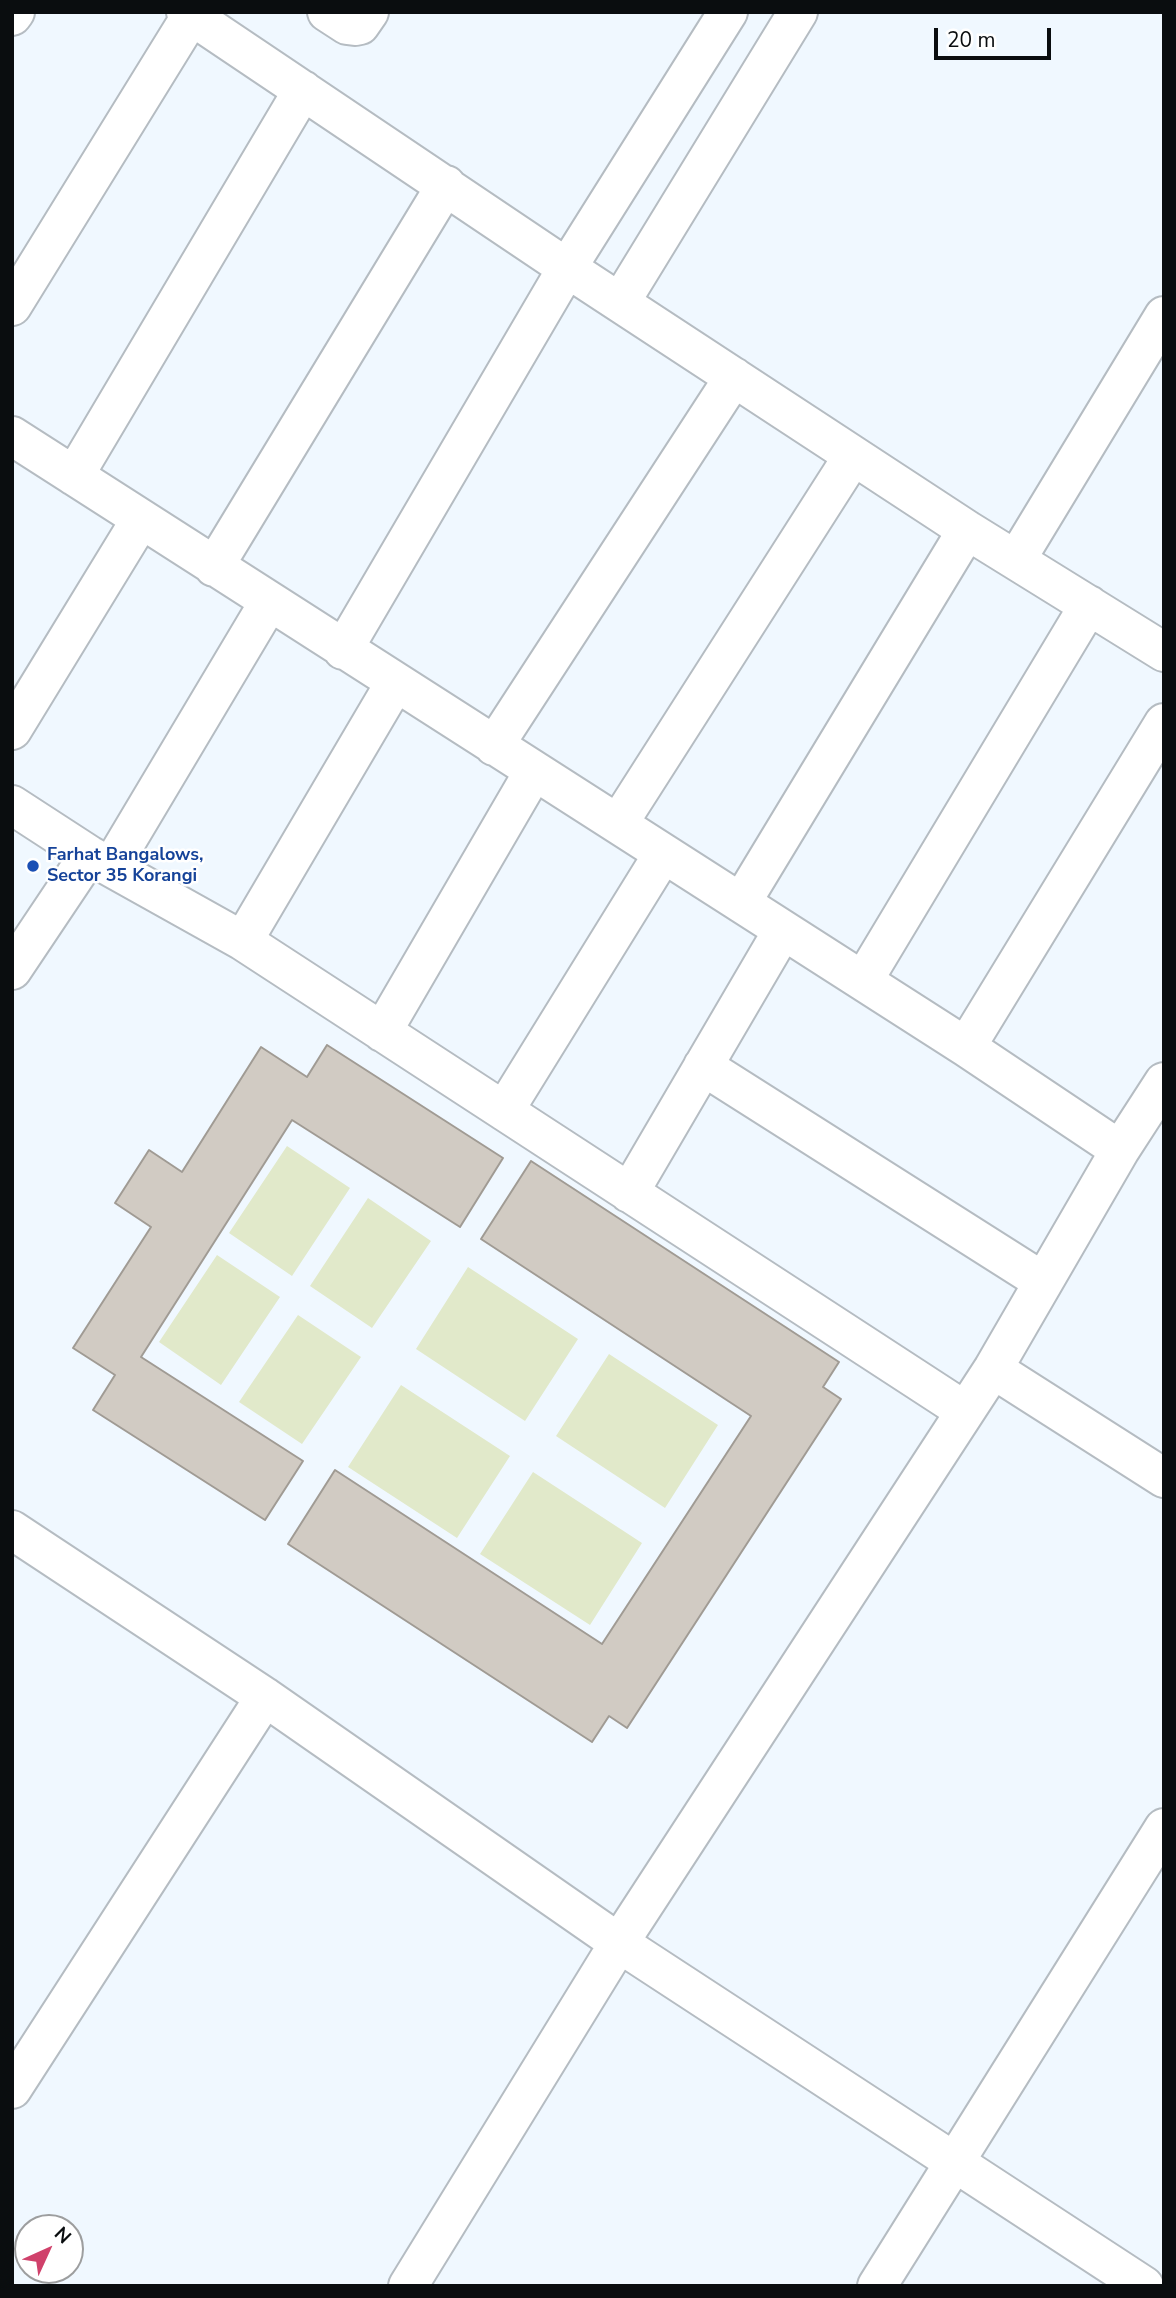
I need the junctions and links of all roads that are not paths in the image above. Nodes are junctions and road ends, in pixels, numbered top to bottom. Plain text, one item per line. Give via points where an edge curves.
1 (327, 12) edge
2 (369, 12) edge
3 (727, 12) edge
4 (798, 12) edge
5 (189, 14) edge
6 (303, 90) junction
7 (446, 185) junction
8 (567, 268) junction
9 (621, 302) junction
10 (12, 306) edge
11 (1164, 316) edge
12 (734, 377) junction
13 (14, 443) edge
14 (853, 456) junction
15 (74, 476) junction
16 (141, 519) junction
17 (967, 530) junction
18 (1016, 560) junction
19 (214, 567) junction
20 (269, 602) junction
21 (1089, 604) junction
22 (344, 650) junction
23 (1164, 652) edge
24 (395, 683) junction
25 (1164, 723) edge
26 (12, 730) edge
27 (494, 746) junction
28 (534, 771) junction
29 (12, 805) edge
30 (618, 824) junction
31 (663, 854) junction
32 (100, 861) junction
33 (741, 903) junction
34 (783, 930) junction
35 (243, 940) junction
36 (12, 971) edge
37 (863, 981) junction
38 (383, 1032) junction
39 (966, 1047) junction
40 (703, 1066) junction
41 (1164, 1082) edge
42 (504, 1111) junction
43 (1120, 1150) junction
44 (629, 1193) junction
45 (1042, 1280) junction
46 (993, 1369) junction
47 (965, 1411) junction
48 (1164, 1478) edge
49 (12, 1530) edge
50 (265, 1697) junction
51 (1164, 1828) edge
52 (619, 1943) junction
53 (12, 2089) edge
54 (953, 2162) junction
55 (408, 2286) edge
56 (877, 2286) edge
57 (1144, 2286) edge

1 - 2 street via 355,26
3 - 8 street
4 - 9 street
5 - 6 street
5 - 10 street
6 - 7 street
6 - 15 street
7 - 8 street
7 - 19 street
8 - 9 street
8 - 22 street
9 - 12 street
11 - 18 street
12 - 14 street
12 - 27 street
13 - 15 street
14 - 17 street
14 - 30 street
15 - 16 street
16 - 19 street
16 - 26 street
17 - 18 street
17 - 33 street
18 - 21 street
19 - 20 street
20 - 22 street
20 - 32 street
21 - 23 street
21 - 37 street
22 - 24 street
24 - 27 street
24 - 35 street
25 - 39 street
27 - 28 street
28 - 30 street
28 - 38 street
29 - 32 street
30 - 31 street
31 - 33 street
31 - 42 street
32 - 35 street
32 - 36 street
33 - 34 street
34 - 37 street
34 - 40 street
35 - 38 street
37 - 39 street
38 - 42 street
39 - 43 street
40 - 44 street
40 - 45 street
41 - 43 street
42 - 44 street
43 - 45 street
44 - 47 street
45 - 46 street
46 - 47 street
46 - 48 street
47 - 52 street
49 - 50 street
50 - 52 street
50 - 53 street
51 - 54 street
52 - 54 street
52 - 55 street
54 - 56 street
54 - 57 street

